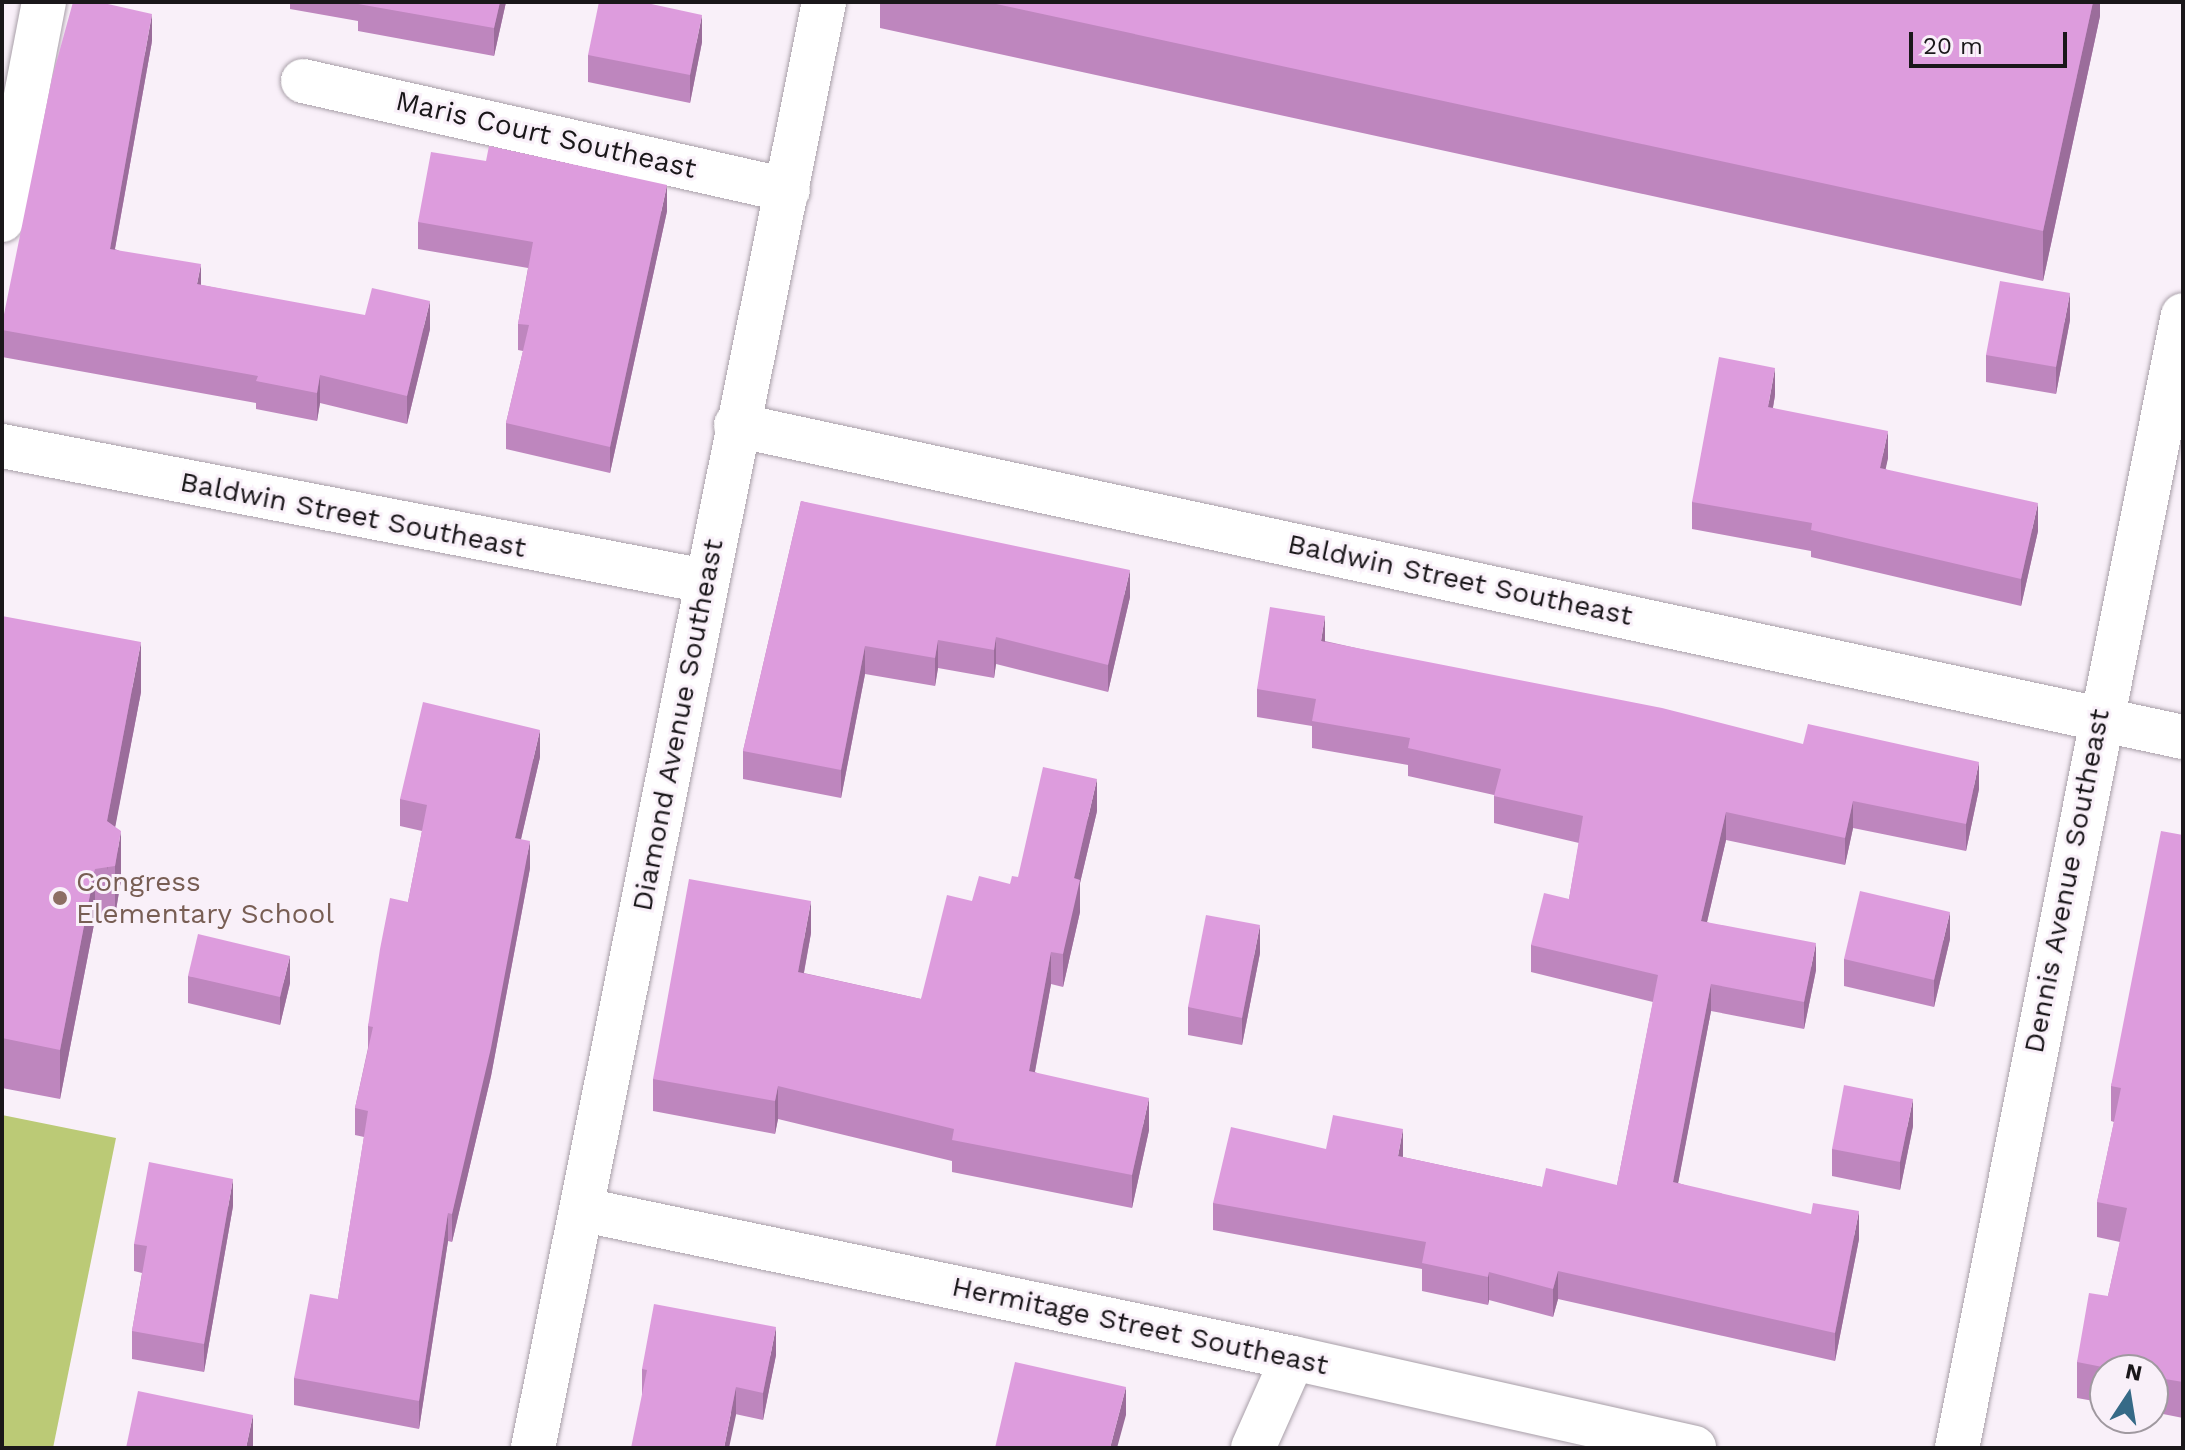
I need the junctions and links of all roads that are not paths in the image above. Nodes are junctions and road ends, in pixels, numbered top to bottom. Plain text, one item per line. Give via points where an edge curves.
1 (44, 2) edge
2 (824, 2) edge
3 (303, 81) dead end
4 (788, 190) junction
5 (2, 220) edge
6 (2183, 315) edge
7 (736, 425) junction
8 (2, 446) edge
9 (705, 581) junction
10 (2099, 717) junction
11 (2183, 737) edge
12 (584, 1210) junction
13 (1293, 1358) junction
14 (533, 1448) edge
15 (1253, 1448) edge
16 (1694, 1448) edge
17 (1957, 1448) edge

1 - 5 street
2 - 4 street, Diamond Avenue Southeast
3 - 4 street, Maris Court Southeast
4 - 7 street, Diamond Avenue Southeast
6 - 10 street, Dennis Avenue Southeast
7 - 9 street, Diamond Avenue Southeast
7 - 10 street, Baldwin Street Southeast
8 - 9 street, Baldwin Street Southeast
9 - 12 street, Diamond Avenue Southeast
10 - 11 street, Baldwin Street Southeast
10 - 17 street, Dennis Avenue Southeast
12 - 13 street, Hermitage Street Southeast
12 - 14 street, Diamond Avenue Southeast
13 - 15 street
13 - 16 street, Hermitage Street Southeast

